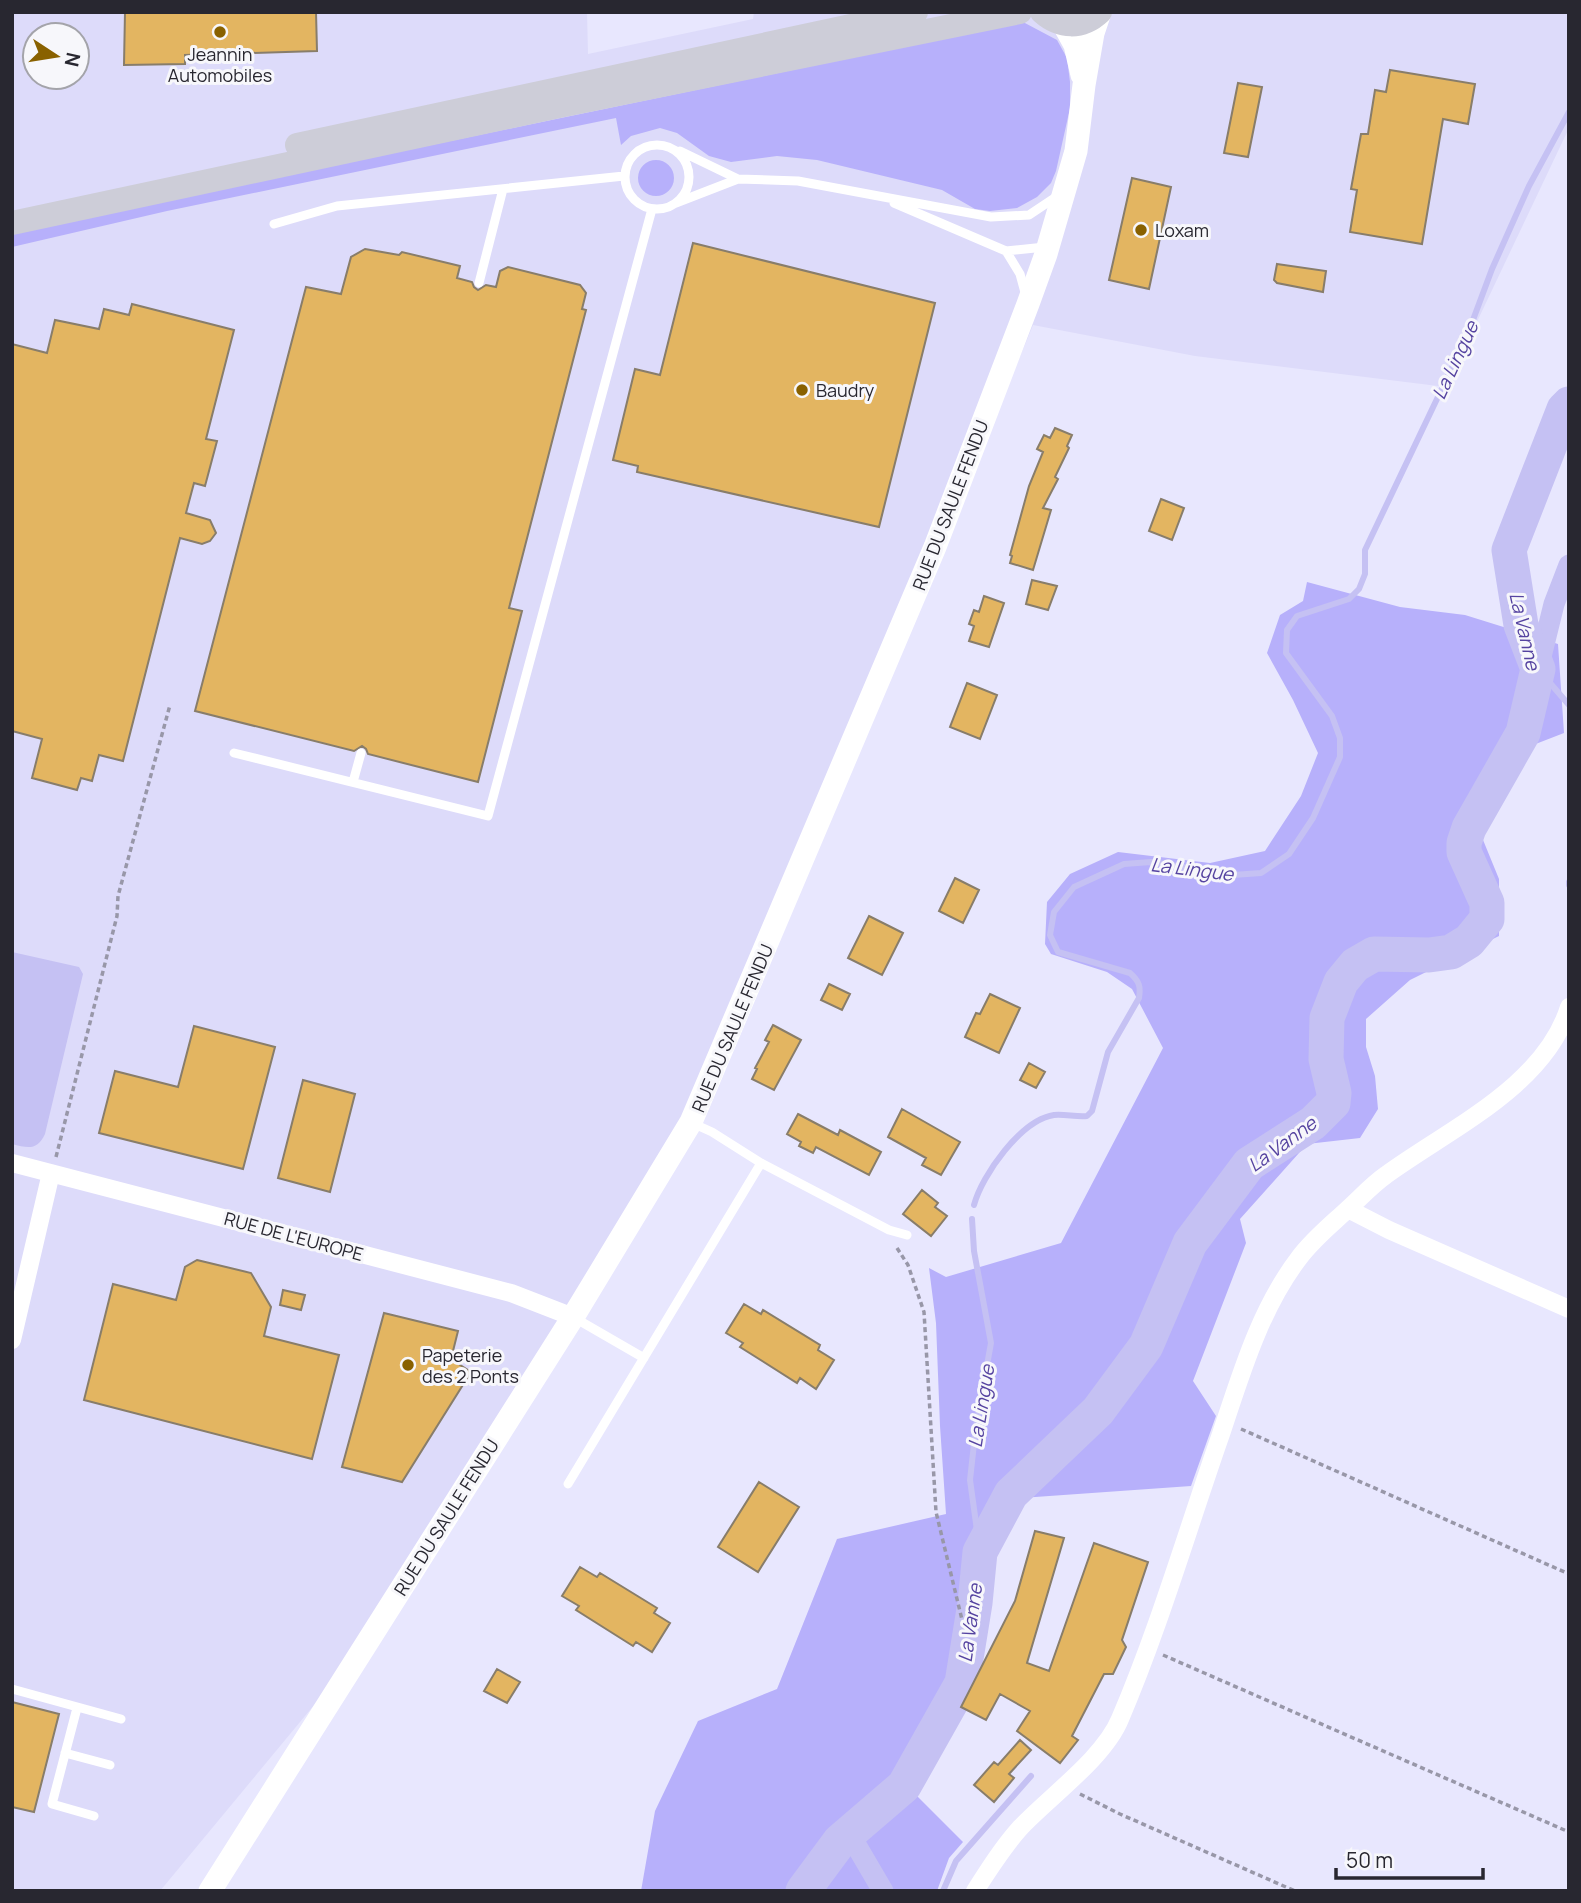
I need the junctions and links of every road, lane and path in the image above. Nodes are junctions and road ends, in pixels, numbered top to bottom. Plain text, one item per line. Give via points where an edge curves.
1 (916, 12) edge
2 (1100, 12) edge
3 (1039, 15) edge
4 (1084, 85) junction
5 (671, 147) junction
6 (624, 176) junction
7 (738, 179) junction
8 (503, 189) junction
9 (1063, 192) junction
10 (876, 196) junction
11 (676, 203) junction
12 (12, 208) edge
13 (652, 209) junction
14 (12, 223) edge
15 (274, 224) dead end
16 (1047, 247) junction
17 (1006, 250) junction
18 (479, 283) dead end
19 (1028, 304) junction
20 (170, 705) dead end
21 (234, 753) dead end
22 (361, 753) dead end
23 (353, 782) junction
24 (1569, 1007) edge
25 (691, 1122) junction
26 (12, 1163) edge
27 (761, 1163) junction
28 (51, 1173) junction
29 (1348, 1209) junction
30 (889, 1230) junction
31 (907, 1235) dead end
32 (1569, 1309) edge
33 (573, 1317) junction
34 (12, 1340) edge
35 (644, 1358) junction
36 (1225, 1421) junction
37 (568, 1484) dead end
38 (1569, 1574) edge
39 (964, 1628) dead end
40 (1147, 1648) junction
41 (12, 1689) edge
42 (77, 1708) junction
43 (121, 1719) dead end
44 (65, 1753) junction
45 (110, 1765) dead end
46 (1068, 1783) junction
47 (94, 1815) dead end
48 (1569, 1832) edge
49 (210, 1891) edge
50 (975, 1891) edge
51 (1295, 1891) edge

1 - 12 main road
2 - 3 main road via 1087,22
2 - 4 street, RUE DU SAULE FENDU
3 - 4 street, RUE DU SAULE FENDU via 1075,45
3 - 14 main road via 559,106
4 - 9 street, RUE DU SAULE FENDU via 1076,151
5 - 6 lane via 660,144 640,149
5 - 7 lane
5 - 11 lane via 689,169 687,188
6 - 8 lane
6 - 13 lane via 629,194
7 - 10 lane via 799,181
7 - 11 lane
8 - 15 lane via 337,206
8 - 18 lane
9 - 10 lane via 1029,215 991,217
9 - 16 street, RUE DU SAULE FENDU
10 - 17 lane
11 - 13 lane
13 - 23 lane via 488,816
16 - 17 lane
16 - 19 street, RUE DU SAULE FENDU
17 - 19 lane via 1020,274
19 - 25 street, RUE DU SAULE FENDU via 935,547
20 - 28 path
21 - 23 lane
22 - 23 lane
24 - 29 street via 1552,1045 1521,1079 1383,1177
25 - 27 lane
25 - 33 street, RUE DU SAULE FENDU
26 - 28 street, RUE DE L'EUROPE
27 - 30 lane
27 - 35 lane
28 - 33 street, RUE DE L'EUROPE via 511,1293
28 - 34 street
29 - 32 street
29 - 36 street via 1307,1248 1284,1280
30 - 31 lane
30 - 39 path via 908,1265 924,1312 936,1512
33 - 35 lane
33 - 49 street, RUE DU SAULE FENDU
35 - 37 lane
36 - 38 path
36 - 40 street
40 - 46 street via 1115,1731
40 - 48 path
41 - 42 lane
42 - 43 lane
42 - 44 lane
44 - 45 lane
44 - 47 lane via 52,1804
46 - 50 street via 1020,1828
46 - 51 path via 1120,1814

